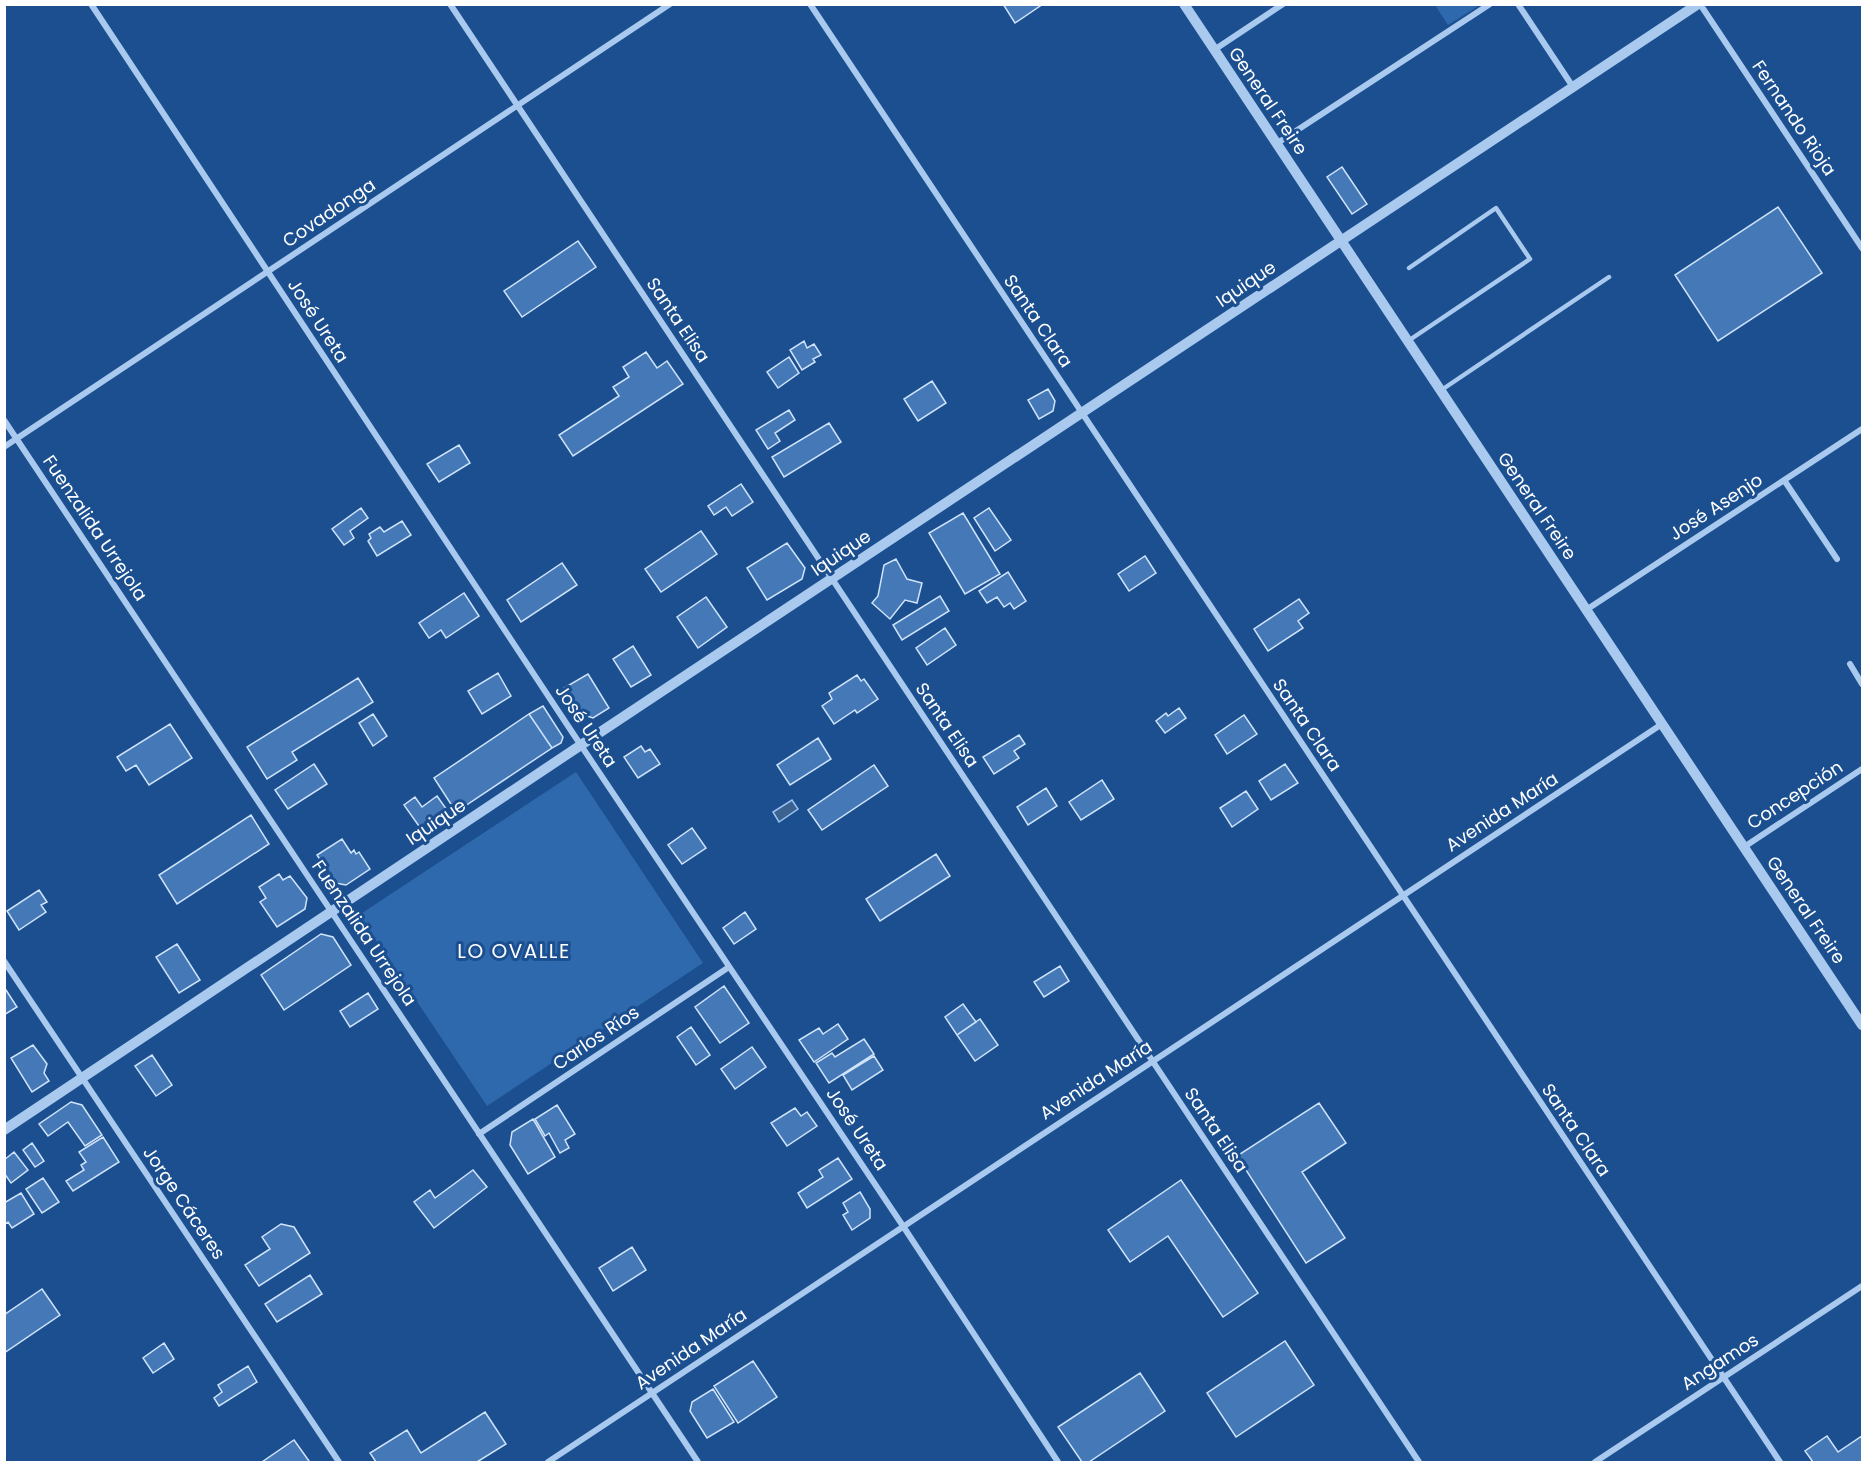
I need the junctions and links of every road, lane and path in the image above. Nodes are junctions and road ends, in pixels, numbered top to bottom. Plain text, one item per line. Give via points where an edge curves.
1 (91, 4) edge
2 (450, 4) edge
3 (669, 4) edge
4 (810, 4) edge
5 (1184, 4) edge
6 (1283, 4) edge
7 (1490, 4) edge
8 (1518, 4) edge
9 (1699, 4) edge
10 (1214, 50) junction
11 (1573, 87) junction
12 (518, 106) junction
13 (1276, 144) junction
14 (1341, 241) junction
15 (1863, 248) edge
16 (1408, 268) dead end
17 (268, 272) junction
18 (1609, 277) dead end
19 (1408, 342) junction
20 (1440, 391) junction
21 (1082, 413) junction
22 (4, 420) edge
23 (1863, 429) edge
24 (17, 439) junction
25 (4, 447) edge
26 (1784, 480) junction
27 (1837, 559) dead end
28 (832, 579) junction
29 (1586, 610) junction
30 (1850, 664) dead end
31 (1863, 684) edge
32 (1662, 724) junction
33 (581, 745) junction
34 (1863, 769) edge
35 (1744, 847) junction
36 (1403, 896) junction
37 (332, 912) junction
38 (4, 961) edge
39 (729, 967) junction
40 (1863, 1025) edge
41 (1152, 1061) junction
42 (83, 1078) junction
43 (4, 1131) edge
44 (480, 1134) junction
45 (903, 1226) junction
46 (1863, 1286) edge
47 (1723, 1378) junction
48 (652, 1393) junction
49 (339, 1462) edge
50 (548, 1462) edge
51 (698, 1462) edge
52 (1058, 1462) edge
53 (1419, 1462) edge
54 (1595, 1462) edge
55 (1780, 1462) edge

1 - 17 street, José Ureta
2 - 12 street, Santa Elisa
3 - 12 street, Covadonga
4 - 21 street, Santa Clara
5 - 10 street, General Freire
6 - 10 street
7 - 13 street
8 - 11 street
9 - 11 street, Iquique
9 - 15 street, Fernando Rioja
10 - 13 street, General Freire
11 - 14 street, Iquique
12 - 17 street, Covadonga
12 - 28 street, Santa Elisa
13 - 14 street, General Freire
14 - 19 street, General Freire
14 - 21 street, Iquique
16 - 19 lane via 1496,208 1530,259
17 - 24 street, Covadonga
17 - 33 street, José Ureta
18 - 20 lane
19 - 20 street, General Freire
20 - 29 street, General Freire
21 - 28 street, Iquique
21 - 36 street, Santa Clara
22 - 24 street, Fuenzalida Urrejola
23 - 26 street, José Asenjo
24 - 25 street, Covadonga
24 - 37 street, Fuenzalida Urrejola
26 - 27 street
26 - 29 street, José Asenjo
28 - 33 street, Iquique
28 - 41 street, Santa Elisa
29 - 32 street, General Freire
30 - 31 street
32 - 35 street, General Freire
32 - 36 street, Avenida María
33 - 37 street, Iquique
33 - 39 street, José Ureta
34 - 35 street, Concepción
35 - 40 street, General Freire
36 - 41 street, Avenida María
36 - 47 street, Santa Clara
37 - 42 street, Iquique
37 - 44 street, Fuenzalida Urrejola
38 - 42 street, Jorge Cáceres
39 - 44 street, Carlos Ríos
39 - 45 street, José Ureta
41 - 45 street, Avenida María
41 - 53 street, Santa Elisa
42 - 43 street, Iquique
42 - 49 street, Jorge Cáceres
44 - 48 street, Fuenzalida Urrejola
45 - 48 street, Avenida María
45 - 52 street, José Ureta
46 - 47 street, Angamos
47 - 54 street, Angamos
47 - 55 street, Santa Clara
48 - 50 street, Avenida María
48 - 51 street, Fuenzalida Urrejola

